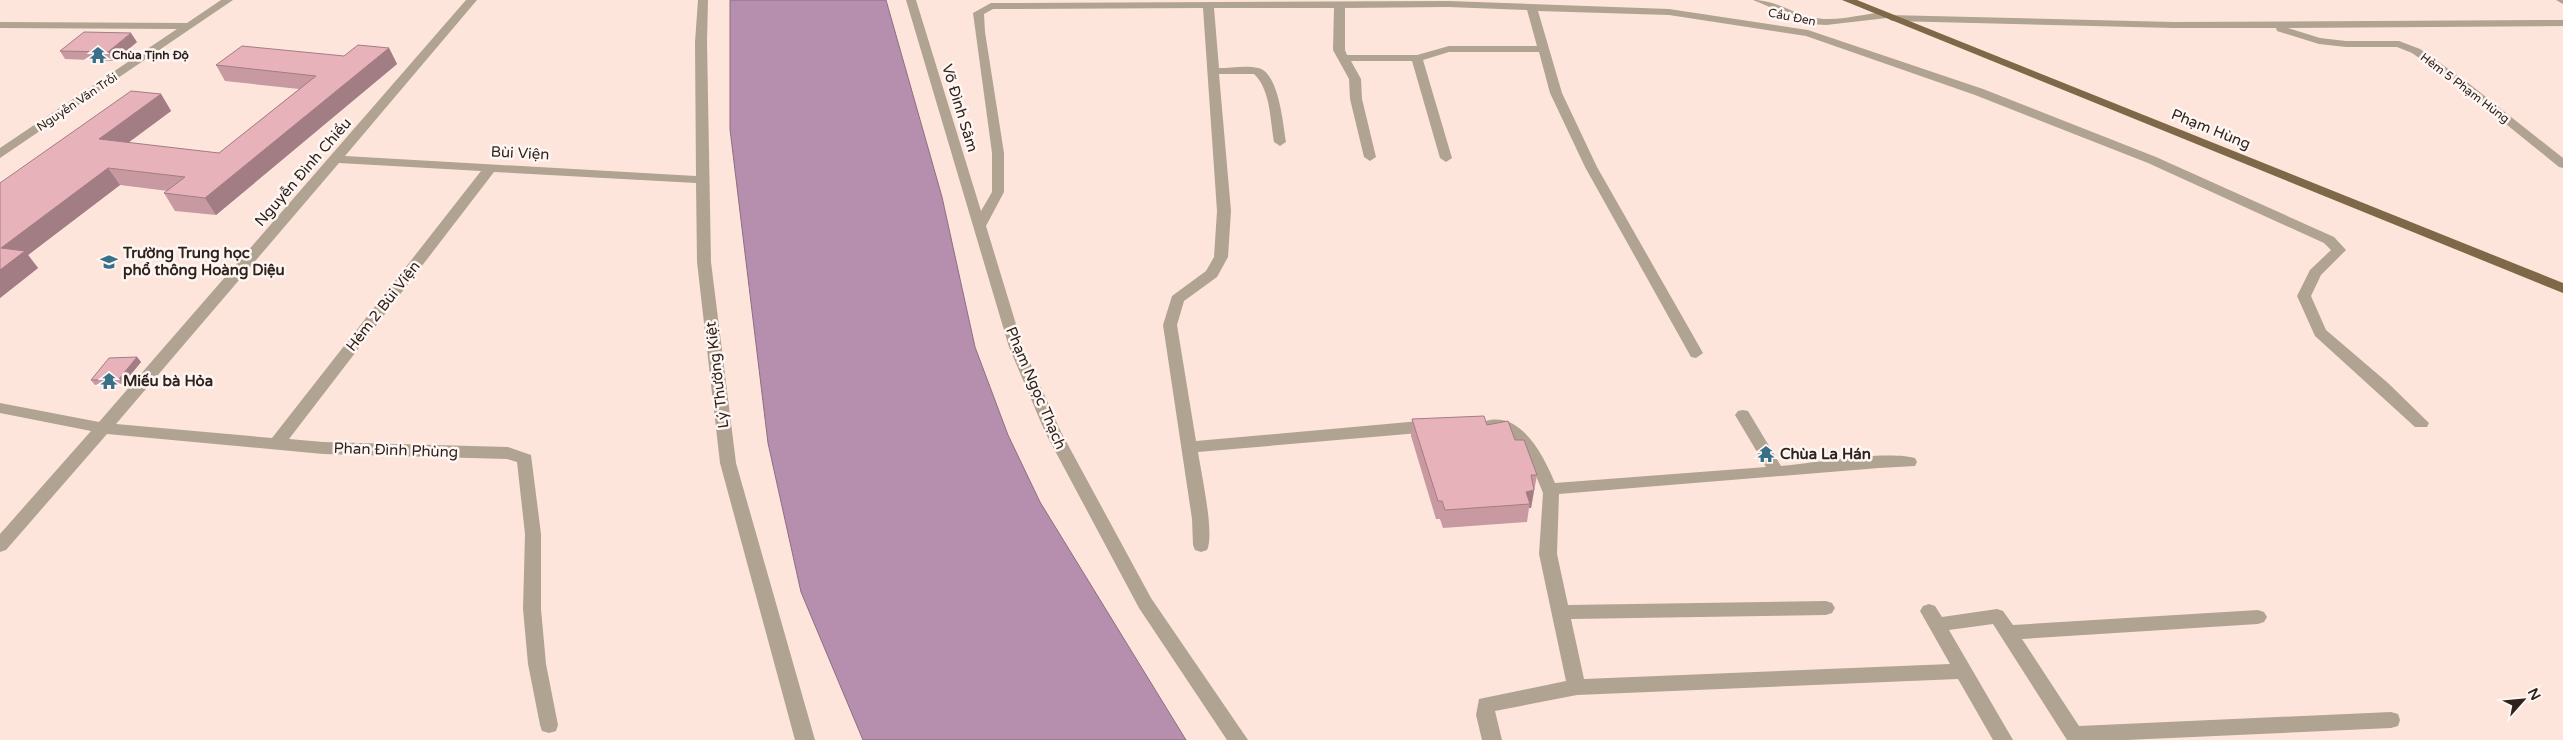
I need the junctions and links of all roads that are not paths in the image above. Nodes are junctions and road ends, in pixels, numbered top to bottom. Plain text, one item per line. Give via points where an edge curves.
1 (228, 0) edge
2 (472, 0) edge
3 (703, 0) edge
4 (910, 0) edge
5 (1758, 0) edge
6 (1848, 0) edge
7 (1208, 4) junction
8 (1340, 4) junction
9 (1532, 8) junction
10 (1888, 16) junction
11 (2563, 23) edge
12 (2268, 24) junction
13 (0, 25) edge
14 (189, 26) junction
15 (1543, 49) junction
16 (1344, 58) junction
17 (1416, 58) junction
18 (1213, 70) junction
19 (1280, 142) dead end
20 (0, 154) edge
21 (1370, 157) dead end
22 (1446, 158) dead end
23 (335, 159) junction
24 (2563, 164) edge
25 (490, 168) junction
26 (703, 180) junction
27 (979, 226) junction
28 (2563, 288) edge
29 (1696, 353) dead end
30 (0, 408) edge
31 (1743, 416) dead end
32 (1477, 423) edge
33 (2421, 424) dead end
34 (1447, 425) edge
35 (102, 428) junction
36 (277, 444) junction
37 (1189, 447) junction
38 (1909, 462) dead end
39 (1778, 472) junction
40 (1550, 489) junction
41 (0, 545) edge
42 (1201, 545) dead end
43 (1826, 608) dead end
44 (1561, 612) junction
45 (2258, 617) dead end
46 (2009, 633) junction
47 (1964, 671) junction
48 (1577, 687) junction
49 (2391, 720) dead end
50 (549, 725) dead end
51 (2076, 737) edge
52 (806, 740) edge
53 (1238, 740) edge
54 (1492, 740) edge
55 (2004, 740) edge

1 - 14 street, Nguyễn Văn Trỗi
2 - 23 street, Nguyễn Đình Chiểu
3 - 26 street, Lý Thường Kiệt
4 - 27 street, Võ Đình Sâm
5 - 10 street via 1810,21
6 - 10 main road, Phạm Hùng
7 - 8 street, Cầu Đen
7 - 18 street
7 - 27 street, Cầu Đen via 991,6 978,13 998,153 998,192
8 - 9 street, Cầu Đen
8 - 16 street via 1339,50
9 - 15 street
9 - 33 street, Cầu Đen via 1669,12 1808,33 1979,92 2152,160 2329,240 2339,250 2315,273 2304,296 2320,333
10 - 12 street via 2173,25
10 - 28 main road, Phạm Hùng
11 - 12 street
12 - 24 street, Hẻm 5 Phạm Hùng via 2319,41 2399,44 2416,51
13 - 14 street
14 - 20 street, Nguyễn Văn Trỗi
15 - 17 street via 1449,49
15 - 29 street via 1556,93 1591,167
16 - 17 street
16 - 21 street via 1354,79
17 - 22 street
18 - 19 street via 1257,70 1261,73 1268,82
18 - 37 street via 1224,211 1222,258 1212,274 1177,299 1170,326
23 - 25 street, Bùi Viện
23 - 35 street, Nguyễn Đình Chiểu
25 - 26 street, Bùi Viện
25 - 36 street, Hẻm 2 Bùi Viện
26 - 52 street, Lý Thường Kiệt via 704,262 728,463
27 - 53 street, Phạm Ngọc Thạch via 1016,347 1053,432 1145,603
30 - 35 street, Phan Đình Phùng
31 - 39 street
32 - 40 street via 1509,428 1537,459
34 - 37 street
35 - 36 street, Phan Đình Phùng
35 - 41 street, Nguyễn Đình Chiểu
36 - 50 street, Phan Đình Phùng via 508,452 525,459 532,534 532,609 537,664
37 - 42 street
38 - 39 street
39 - 40 street
40 - 44 street via 1548,554
43 - 44 street
44 - 48 street
45 - 46 street
46 - 47 street via 1997,616 1933,618
46 - 51 street
47 - 48 street
47 - 55 street
48 - 54 street via 1486,705 1485,715
49 - 51 street

